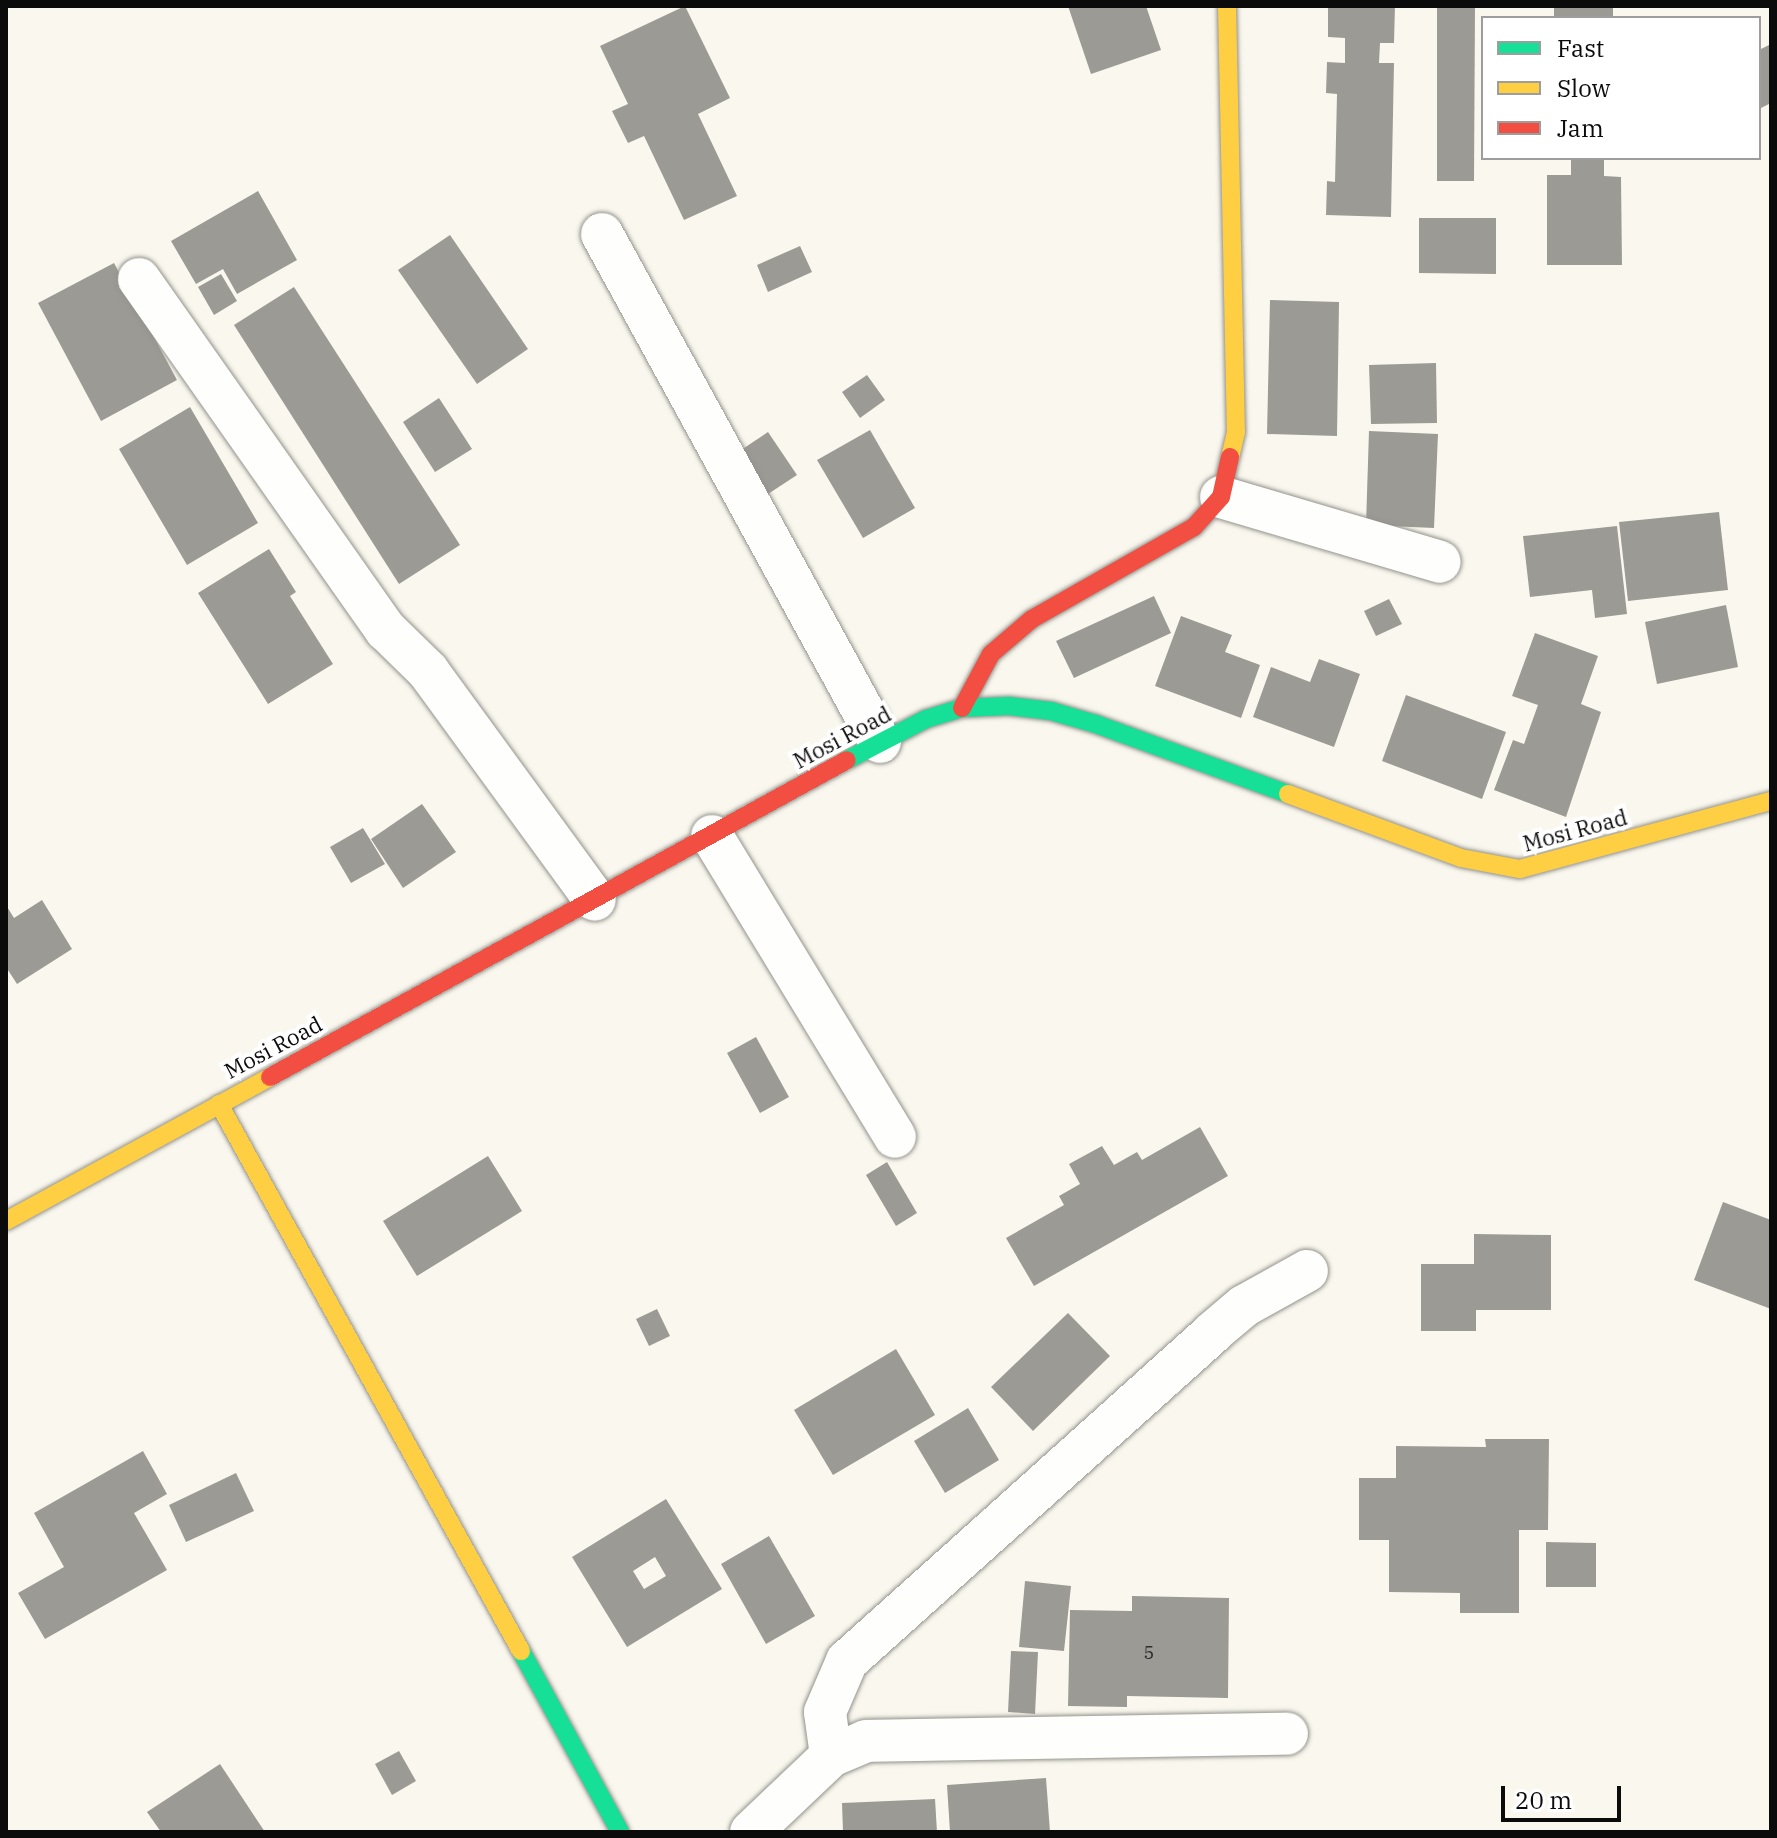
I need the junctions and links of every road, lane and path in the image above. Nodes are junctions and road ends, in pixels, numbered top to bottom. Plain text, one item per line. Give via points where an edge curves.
1 (1227, 6) edge
2 (602, 234) dead end
3 (139, 279) dead end
4 (1221, 497) junction
5 (1440, 562) dead end
6 (962, 708) junction
7 (880, 742) junction
8 (1771, 801) edge
9 (712, 836) junction
10 (595, 900) junction
11 (219, 1104) junction
12 (895, 1137) dead end
13 (6, 1221) edge
14 (1307, 1271) dead end
15 (1287, 1734) dead end
16 (831, 1756) junction
17 (620, 1832) edge
18 (751, 1832) edge

1 - 4 street via 1236,432
2 - 7 street
3 - 10 street via 386,630 428,671
4 - 5 street
4 - 6 street via 1194,527 1032,619 991,654
6 - 7 street, Mosi Road
6 - 8 street, Mosi Road via 1051,711 1461,858 1520,869
7 - 9 street, Mosi Road
9 - 10 street, Mosi Road
9 - 12 street
10 - 11 street, Mosi Road
11 - 13 street, Mosi Road
11 - 17 street
14 - 16 street via 1244,1306 1212,1333 847,1661 825,1712
15 - 16 street via 866,1741
16 - 18 street

